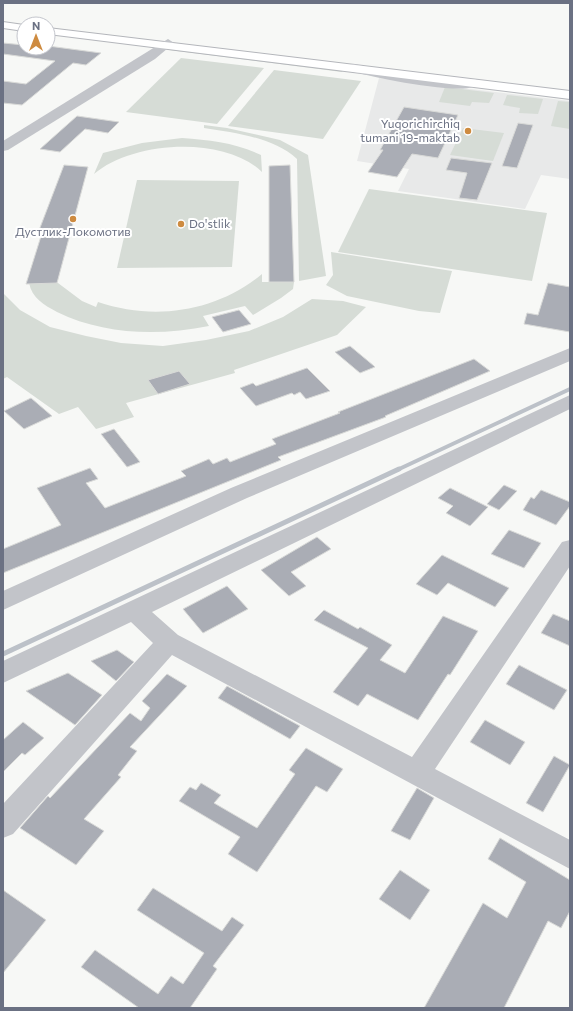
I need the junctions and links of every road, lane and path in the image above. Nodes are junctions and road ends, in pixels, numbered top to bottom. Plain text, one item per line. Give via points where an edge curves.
1 (3, 24) edge
2 (16, 26) edge
3 (56, 31) edge
4 (156, 47) junction
5 (110, 76) junction
6 (570, 94) edge
7 (37, 115) junction
8 (50, 118) junction
9 (3, 135) edge
10 (3, 147) edge
11 (570, 354) edge
12 (570, 401) edge
13 (570, 548) edge
14 (3, 601) edge
15 (135, 611) junction
16 (169, 642) junction
17 (3, 673) edge
18 (417, 772) junction
19 (3, 825) edge
20 (570, 855) edge

1 - 2 main road
3 - 4 main road
4 - 5 street
4 - 6 main road
4 - 6 main road
5 - 7 street
5 - 8 street
7 - 8 street
7 - 9 street
8 - 10 street
11 - 14 street via 239,492
12 - 15 street
13 - 18 street
15 - 16 street
15 - 17 street
16 - 18 street
16 - 19 street
18 - 20 street

